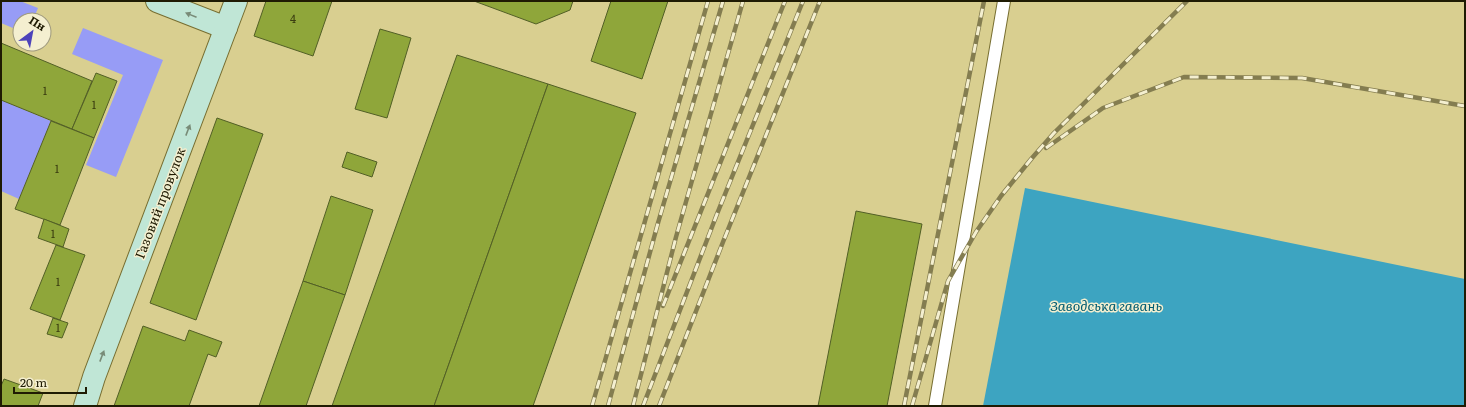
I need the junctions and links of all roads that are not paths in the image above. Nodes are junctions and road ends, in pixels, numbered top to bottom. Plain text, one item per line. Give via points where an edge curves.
1 (157, 1) edge
2 (236, 1) edge
3 (1004, 1) edge
4 (226, 28) junction
5 (85, 406) edge
6 (935, 406) edge

4 -> 1 street
2 - 4 street, Газовий провулок
3 - 6 lane
5 -> 4 street, Газовий провулок

